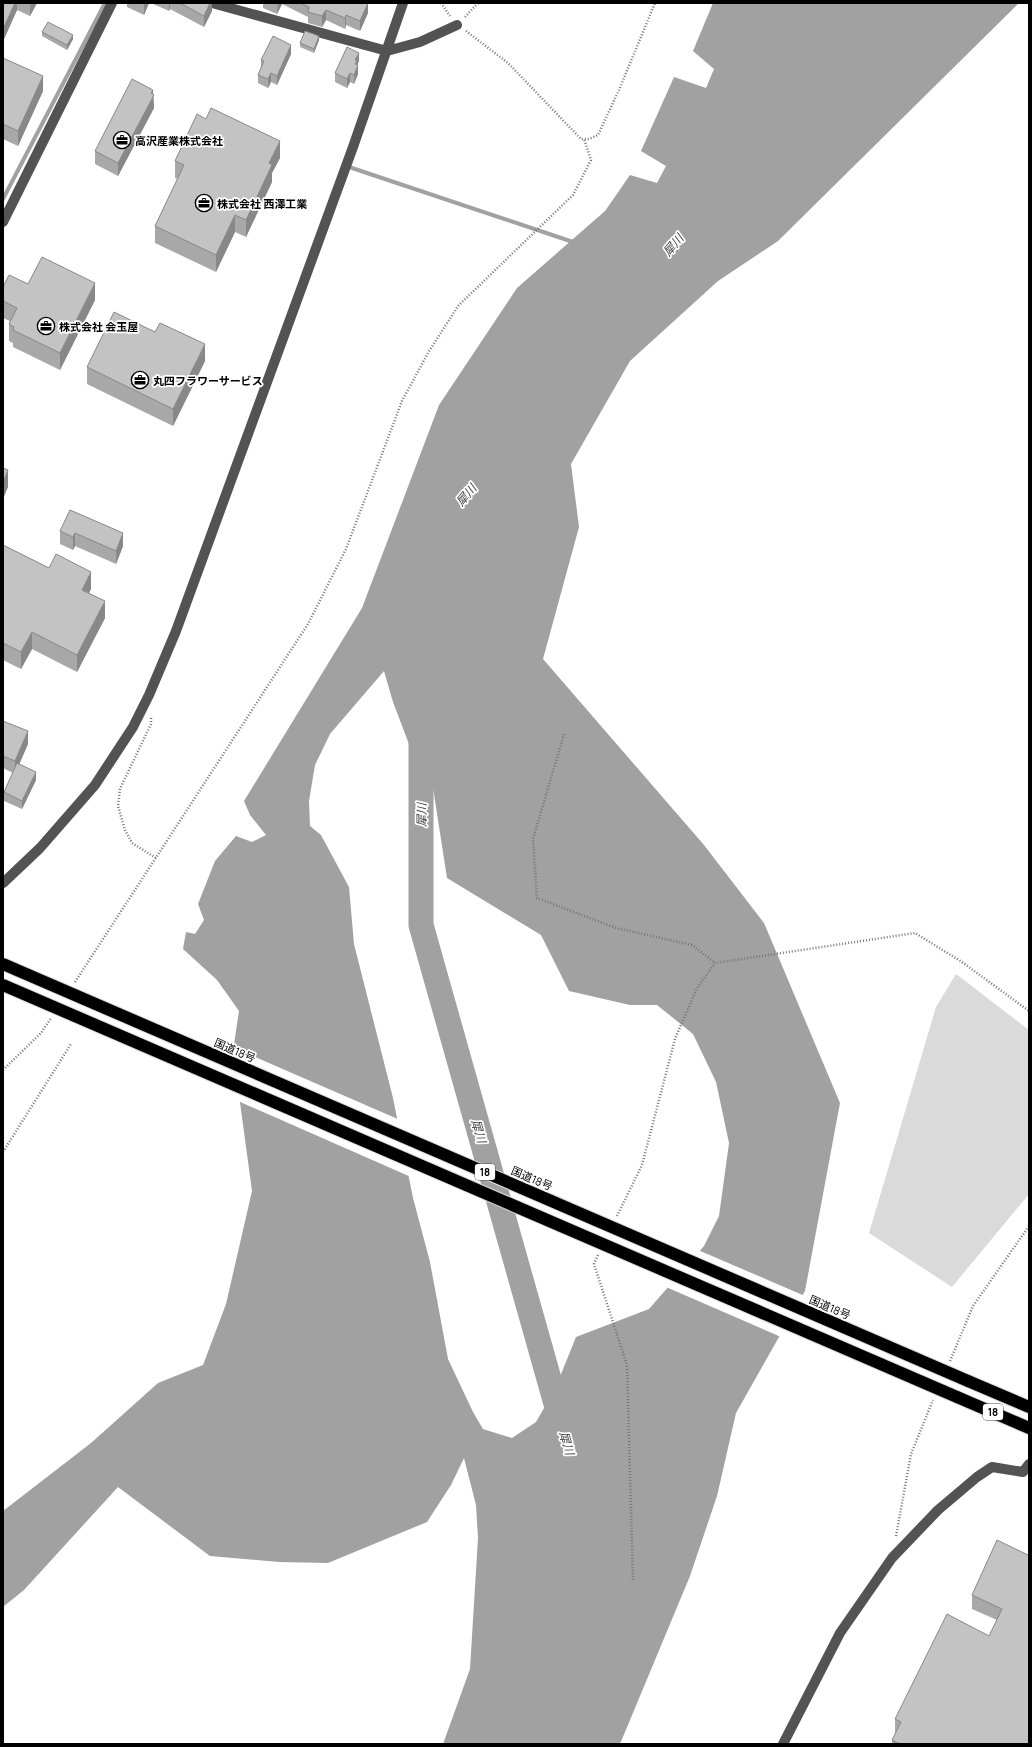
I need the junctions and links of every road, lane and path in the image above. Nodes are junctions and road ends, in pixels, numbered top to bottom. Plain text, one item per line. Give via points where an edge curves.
1 (112, 3) edge
2 (212, 3) edge
3 (403, 3) edge
4 (441, 3) edge
5 (478, 3) edge
6 (655, 3) edge
7 (457, 25) junction
8 (387, 51) junction
9 (584, 139) junction
10 (3, 222) edge
11 (151, 717) dead end
12 (564, 734) dead end
13 (156, 858) junction
14 (3, 883) edge
15 (3, 964) edge
16 (3, 985) edge
17 (71, 988) dead end
18 (1029, 1011) edge
19 (54, 1014) dead end
20 (71, 1044) dead end
21 (3, 1070) edge
22 (3, 1152) edge
23 (1029, 1407) edge
24 (1029, 1428) edge
25 (1029, 1464) edge
26 (783, 1744) edge

1 - 10 street
2 - 8 street
3 - 8 street
4 - 7 path
5 - 7 path
6 - 9 path via 598,135
7 - 8 street via 420,42
7 - 9 path via 508,63 581,139
8 - 14 street via 176,631 149,695 133,727 95,785 40,848
9 - 13 path via 591,160 573,195 458,306 428,353 402,401 346,549 308,624
11 - 13 path via 152,724 120,789 118,806 132,843
12 - 18 path via 533,839 537,898 616,928 692,945 715,964 915,933 962,962
13 - 17 path
15 - 23 highway, 国道18号 / 18, bridge
16 - 24 highway, 18, bridge
19 - 21 path via 41,1033
20 - 22 path
25 - 26 street via 1023,1472 992,1467 977,1477 938,1510 892,1558 840,1633

